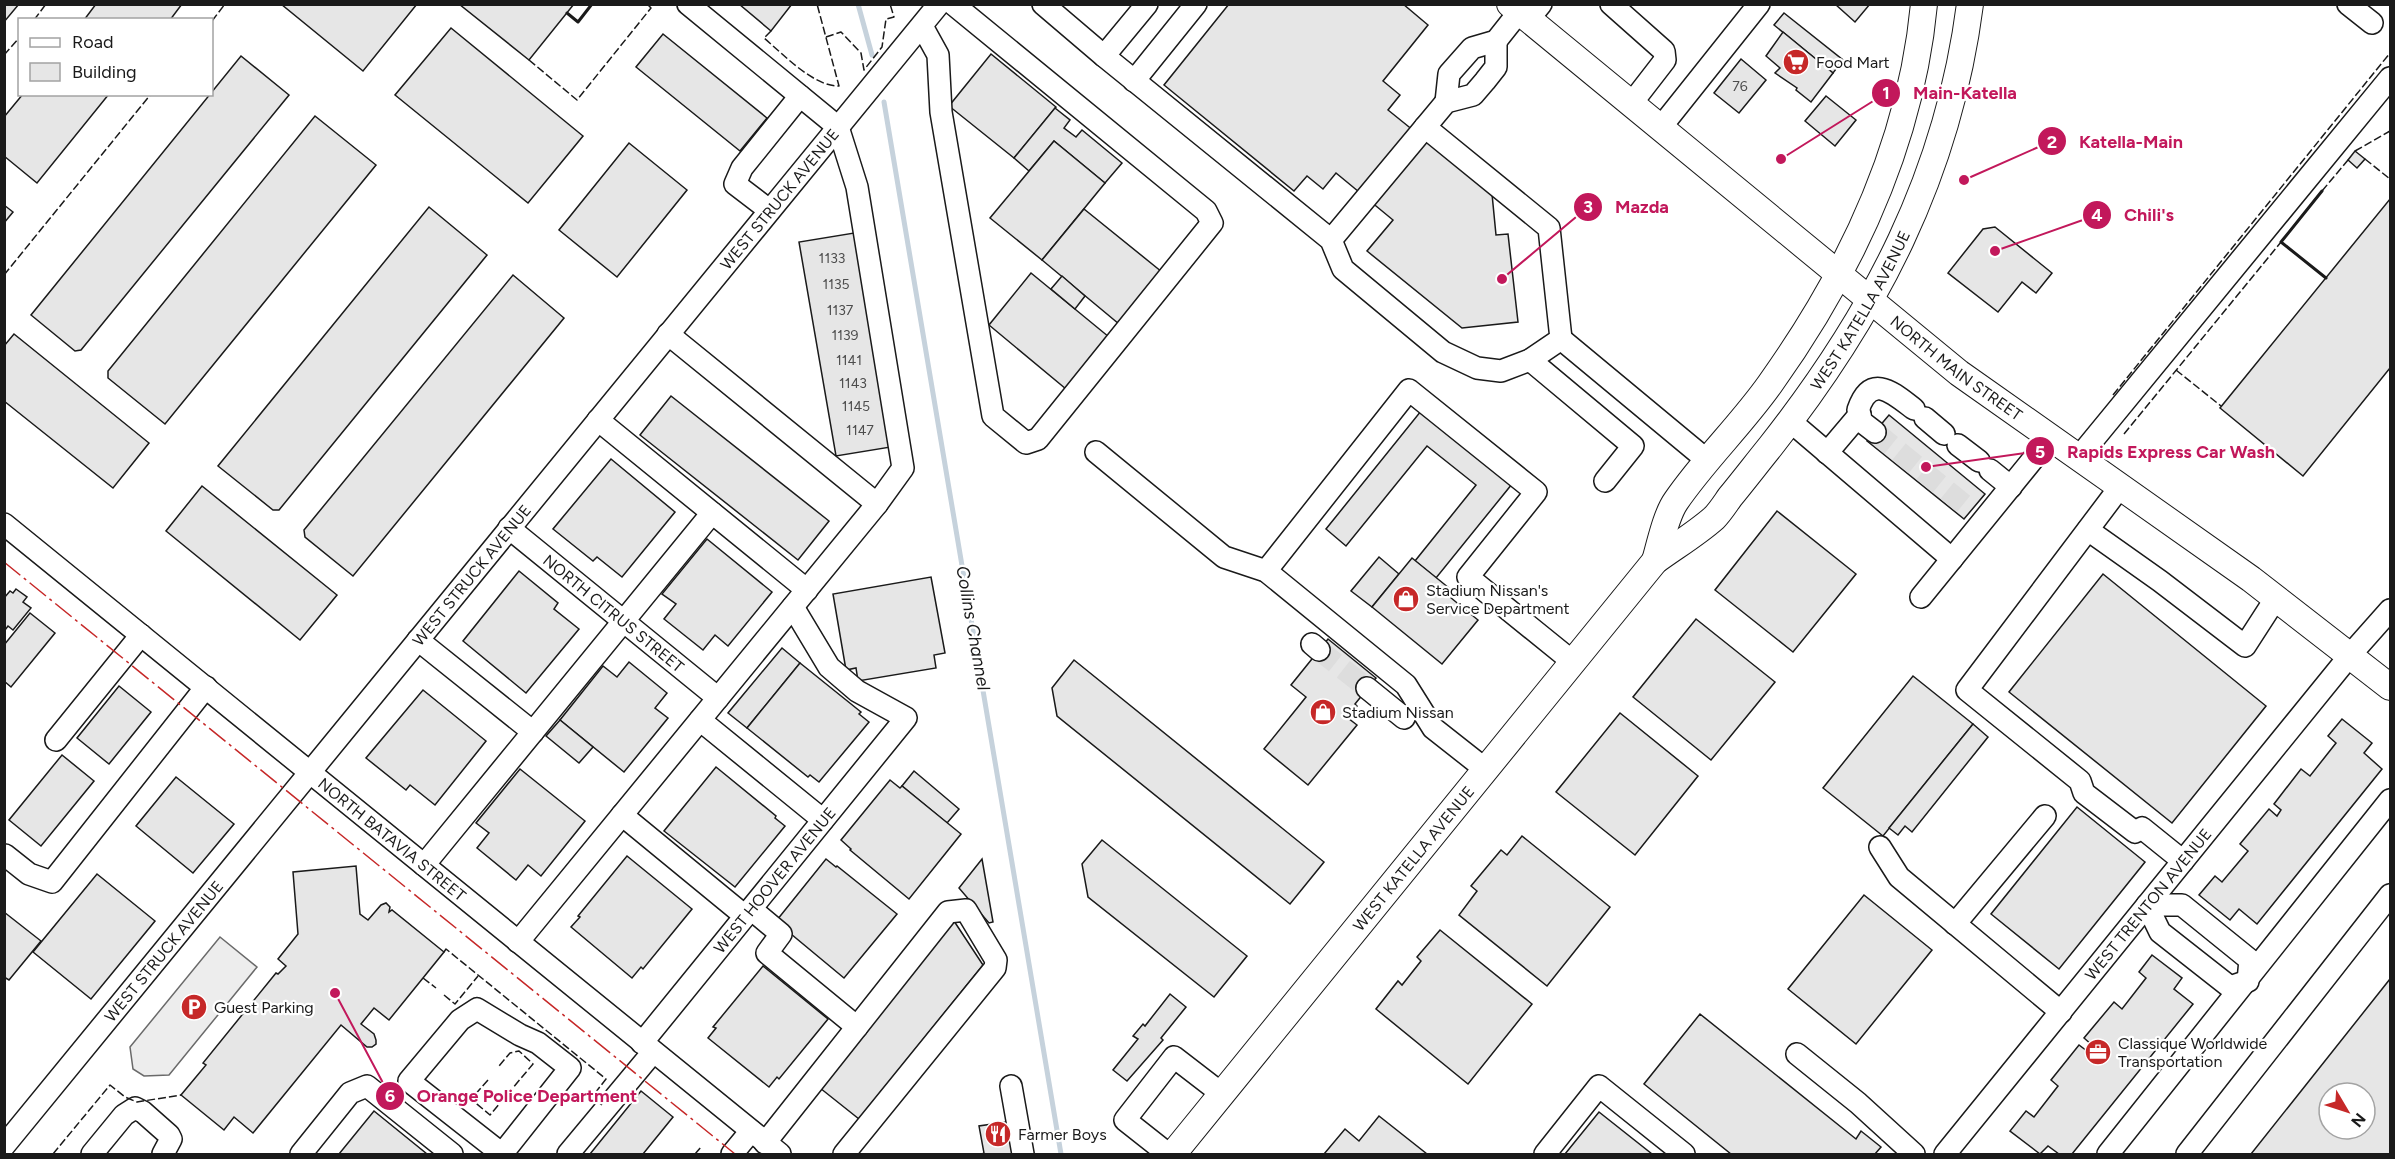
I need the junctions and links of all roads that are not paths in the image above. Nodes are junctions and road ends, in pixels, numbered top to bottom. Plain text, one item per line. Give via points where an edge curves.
1 (688, 4) edge
2 (939, 4) edge
3 (953, 4) edge
4 (1044, 4) edge
5 (1147, 4) edge
6 (1196, 4) edge
7 (1611, 4) edge
8 (1760, 4) edge
9 (1924, 4) edge
10 (1970, 4) edge
11 (2348, 4) edge
12 (1524, 10) edge
13 (2372, 23) dead end
14 (922, 26) junction
15 (1496, 41) junction
16 (1104, 56) junction
17 (2391, 78) edge
18 (1134, 81) junction
19 (800, 96) junction
20 (1446, 102) junction
21 (1631, 104) junction
22 (838, 127) junction
23 (1425, 127) junction
24 (1660, 128) junction
25 (769, 210) junction
26 (1331, 240) junction
27 (1839, 274) junction
28 (1870, 300) junction
29 (668, 334) junction
30 (1561, 339) junction
31 (1530, 360) junction
32 (1860, 414) junction
33 (598, 420) junction
34 (1790, 421) junction
35 (1875, 432) tunnel mouth
36 (2051, 437) junction
37 (1096, 452) dead end
38 (1827, 453) junction
39 (2079, 457) junction
40 (1708, 461) junction
41 (1605, 481) dead end
42 (2011, 487) junction
43 (2120, 487) junction
44 (877, 504) junction
45 (712, 513) junction
46 (509, 528) junction
47 (6, 529) edge
48 (2088, 530) junction
49 (1952, 559) junction
50 (1654, 561) junction
51 (1266, 571) junction
52 (807, 590) junction
53 (1921, 597) dead end
54 (2276, 598) junction
55 (793, 607) junction
56 (2391, 610) edge
57 (624, 621) junction
58 (141, 635) junction
59 (418, 640) junction
60 (2351, 654) junction
61 (1573, 662) junction
62 (206, 687) junction
63 (2391, 687) edge
64 (1367, 688) tunnel mouth
65 (718, 698) junction
66 (1404, 718) dead end
67 (700, 720) junction
68 (533, 732) junction
69 (56, 740) dead end
70 (1485, 769) junction
71 (310, 772) junction
72 (2391, 800) edge
73 (622, 815) junction
74 (2045, 816) dead end
75 (823, 820) junction
76 (1880, 847) dead end
77 (4, 855) edge
78 (2183, 861) junction
79 (424, 866) junction
80 (2391, 895) edge
81 (2147, 905) junction
82 (748, 913) junction
83 (1955, 924) junction
84 (518, 942) junction
85 (2248, 981) junction
86 (2061, 1012) junction
87 (857, 1026) junction
88 (648, 1047) junction
89 (1797, 1054) dead end
90 (1011, 1086) dead end
91 (1222, 1094) junction
92 (765, 1143) edge
93 (4, 1146) edge
94 (502, 1154) edge
95 (1946, 1154) edge
96 (92, 1155) edge
97 (162, 1155) edge
98 (301, 1155) edge
99 (452, 1155) edge
100 (568, 1155) edge
101 (732, 1155) edge
102 (844, 1155) edge
103 (1023, 1155) edge
104 (1170, 1155) edge
105 (1545, 1155) edge
106 (1684, 1155) edge
107 (1914, 1155) edge
108 (2108, 1155) edge
109 (2187, 1155) edge

1 - 19 street
2 - 14 street, WEST STRUCK AVENUE
3 - 14 street via 1206,211 1212,223 1038,439 1026,443 993,416 941,112 938,55
4 - 16 street
5 - 16 street
6 - 18 street
7 - 21 street via 1666,55
8 - 24 street
9 - 27 main road, WEST KATELLA AVENUE via 1917,62 1883,180
10 - 28 main road, WEST KATELLA AVENUE via 1951,103 1930,171
11 - 13 street
12 - 15 street
12 - 21 main road, NORTH MAIN STREET
14 - 22 street, WEST STRUCK AVENUE
15 - 20 street via 1472,48 1449,74
15 - 20 street via 1496,67 1485,81 1473,95
16 - 18 street
17 - 39 street
18 - 26 street
19 - 22 street
19 - 25 street via 742,168 735,184
20 - 23 street
21 - 24 main road, NORTH MAIN STREET
22 - 25 street, WEST STRUCK AVENUE
22 - 44 street via 857,187 903,468
23 - 26 street
23 - 30 street via 1549,228
24 - 27 main road, NORTH MAIN STREET
25 - 29 street, WEST STRUCK AVENUE
26 - 31 street via 1343,269 1443,352 1477,368 1501,371
27 - 28 main road, NORTH MAIN STREET
27 - 40 main road, WEST KATELLA AVENUE via 1768,387
28 - 34 main road, WEST KATELLA AVENUE via 1824,376
28 - 36 main road, NORTH MAIN STREET via 1959,373
29 - 33 street, WEST STRUCK AVENUE
29 - 44 street
30 - 31 street
30 - 40 street
31 - 41 street via 1633,446
32 - 35 street via 1862,422
32 - 38 street
32 - 42 street via 1858,410 1868,393 1886,389
33 - 45 street
33 - 46 street, WEST STRUCK AVENUE
34 - 38 street
34 - 50 main road, WEST KATELLA AVENUE via 1714,518
36 - 39 main road, NORTH MAIN STREET
36 - 42 street
37 - 51 street via 1224,557
38 - 49 street
39 - 43 main road, NORTH MAIN STREET
40 - 50 main road, WEST KATELLA AVENUE via 1674,503
42 - 49 street via 1977,515
43 - 48 street
43 - 54 main road, NORTH MAIN STREET
44 - 52 street
45 - 52 street
45 - 57 street
46 - 57 street, NORTH CITRUS STREET
46 - 59 street, WEST STRUCK AVENUE
47 - 58 street, NORTH BATAVIA STREET
48 - 54 street via 2245,646
48 - 78 street via 1967,690 2080,780 2084,793 2135,832 2142,828
49 - 53 street
50 - 61 main road, WEST KATELLA AVENUE
51 - 61 street via 1409,390 1536,492 1468,578
51 - 70 street via 1406,685 1433,728
52 - 55 street
54 - 60 main road, NORTH MAIN STREET
55 - 65 street
55 - 75 street, WEST HOOVER AVENUE via 829,667 857,691 906,718
56 - 60 street, WEST TRENTON AVENUE
57 - 65 street, NORTH CITRUS STREET
57 - 68 street
58 - 62 street, NORTH BATAVIA STREET
58 - 69 street
59 - 68 street
59 - 71 street, WEST STRUCK AVENUE
60 - 63 main road, NORTH MAIN STREET
60 - 78 street, WEST TRENTON AVENUE
61 - 70 main road, WEST KATELLA AVENUE
62 - 71 street, NORTH BATAVIA STREET
62 - 77 street via 52,882 29,874
64 - 66 street
65 - 67 street
67 - 73 street
67 - 75 street
68 - 79 street
70 - 91 main road, WEST KATELLA AVENUE
71 - 79 street, NORTH BATAVIA STREET
71 - 93 street, WEST STRUCK AVENUE
72 - 85 street
73 - 82 street
73 - 84 street
74 - 83 street
75 - 82 street, WEST HOOVER AVENUE
76 - 83 street via 1899,877
78 - 81 street, WEST TRENTON AVENUE
79 - 84 street, NORTH BATAVIA STREET
80 - 109 street
81 - 85 street via 2160,932 2230,987
81 - 85 street via 2182,905 2250,960
81 - 86 street, WEST TRENTON AVENUE
82 - 87 street via 781,934 767,953
82 - 88 street, WEST HOOVER AVENUE
83 - 86 street
84 - 88 street, NORTH BATAVIA STREET
85 - 108 street
86 - 95 street, WEST TRENTON AVENUE
87 - 92 street
87 - 102 street via 948,912 966,910 996,960 995,968
88 - 92 street, NORTH BATAVIA STREET
88 - 100 street, WEST HOOVER AVENUE
89 - 107 street
90 - 103 street
91 - 104 main road, WEST KATELLA AVENUE
91 - 104 street via 1174,1057 1125,1120
92 - 101 street
94 - 94 street via 409,1081 460,1020 477,1009 538,1043 570,1068
96 - 97 street via 124,1115 135,1108 169,1135 171,1139
98 - 99 street via 351,1093 367,1086
105 - 106 street via 1599,1086

